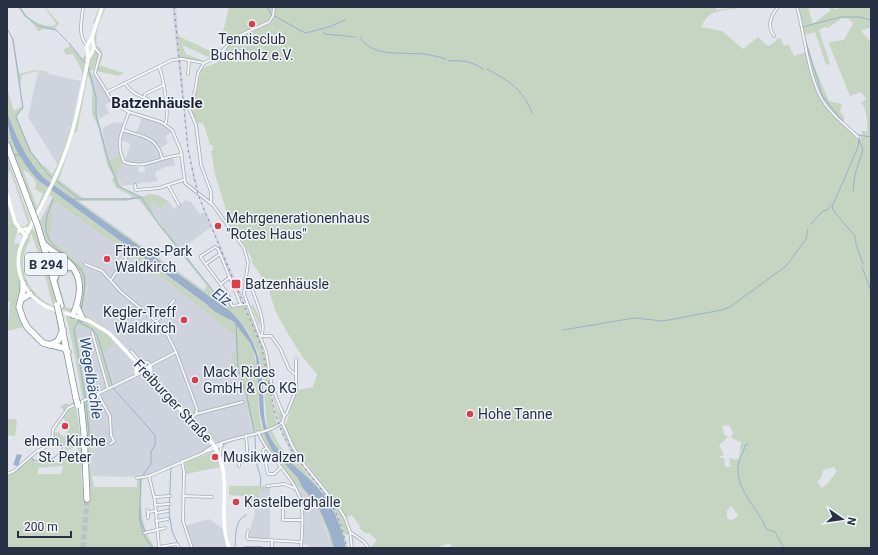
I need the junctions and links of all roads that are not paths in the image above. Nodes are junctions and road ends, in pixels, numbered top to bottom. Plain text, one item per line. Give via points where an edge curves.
1 (84, 7) edge
2 (102, 7) edge
3 (274, 7) edge
4 (778, 7) edge
5 (797, 7) edge
6 (774, 36) dead end
7 (91, 47) junction
8 (189, 60) junction
9 (204, 63) junction
10 (159, 66) junction
11 (188, 74) dead end
12 (125, 83) junction
13 (164, 85) junction
14 (107, 92) junction
15 (144, 97) junction
16 (166, 104) junction
17 (128, 112) junction
18 (165, 124) junction
19 (122, 130) junction
20 (858, 137) dead end
21 (7, 145) edge
22 (7, 153) edge
23 (182, 155) junction
24 (162, 158) junction
25 (183, 180) junction
26 (135, 185) dead end
27 (168, 185) junction
28 (7, 194) edge
29 (211, 203) junction
30 (179, 205) dead end
31 (31, 213) junction
32 (34, 228) junction
33 (20, 231) junction
34 (26, 236) junction
35 (43, 243) junction
36 (220, 254) junction
37 (128, 255) dead end
38 (85, 264) dead end
39 (206, 264) junction
40 (72, 267) junction
41 (230, 277) junction
42 (245, 279) junction
43 (54, 280) junction
44 (111, 281) junction
45 (22, 283) joint
46 (221, 284) junction
47 (25, 295) junction
48 (174, 300) dead end
49 (248, 304) junction
50 (241, 305) junction
51 (58, 307) junction
52 (76, 312) junction
53 (63, 317) junction
54 (82, 318) joint
55 (157, 321) junction
56 (63, 330) junction
57 (92, 332) dead end
58 (261, 336) junction
59 (50, 346) junction
60 (131, 351) dead end
61 (68, 352) junction
62 (176, 352) junction
63 (296, 359) dead end
64 (137, 363) junction
65 (151, 367) junction
66 (144, 370) junction
67 (136, 374) junction
68 (296, 374) junction
69 (150, 376) junction
70 (109, 388) junction
71 (98, 394) junction
72 (80, 401) junction
73 (243, 402) dead end
74 (196, 414) junction
75 (284, 416) junction
76 (191, 419) junction
77 (283, 423) junction
78 (259, 432) junction
79 (246, 435) junction
80 (209, 438) junction
81 (225, 442) junction
82 (110, 444) dead end
83 (222, 445) junction
84 (215, 447) junction
85 (266, 448) junction
86 (207, 449) junction
87 (204, 452) junction
88 (220, 456) junction
89 (182, 461) junction
90 (239, 466) dead end
91 (281, 467) junction
92 (7, 474) edge
93 (149, 476) junction
94 (139, 478) dead end
95 (267, 486) dead end
96 (294, 488) junction
97 (170, 496) dead end
98 (183, 496) junction
99 (154, 497) junction
100 (212, 497) dead end
101 (87, 499) tunnel mouth
102 (169, 504) dead end
103 (155, 505) junction
104 (283, 510) dead end
105 (168, 511) dead end
106 (156, 512) junction
107 (148, 518) dead end
108 (168, 519) dead end
109 (302, 520) junction
110 (156, 521) junction
111 (165, 528) dead end
112 (158, 529) junction
113 (248, 531) dead end
114 (350, 532) junction
115 (144, 533) dead end
116 (272, 541) junction
117 (301, 542) junction
118 (179, 548) edge
119 (192, 548) edge
120 (229, 548) edge
121 (245, 548) edge
122 (260, 548) edge
123 (272, 548) edge
124 (301, 548) edge
125 (352, 548) edge
126 (369, 548) edge

1 - 7 street via 81,33
2 - 7 street
3 - 9 street via 273,15 267,23 237,37 218,56
4 - 6 street via 769,25
5 - 20 street via 819,91 826,105
7 - 14 street via 100,52 95,73
7 - 32 street via 70,141
8 - 9 street
8 - 10 street via 174,60
8 - 11 street
9 - 29 street via 198,73 189,108 196,125 202,165 211,192
10 - 12 street
10 - 13 street
12 - 14 street
12 - 15 street via 131,92
13 - 15 street via 145,94
13 - 16 street
14 - 17 street via 114,104
15 - 16 street
16 - 18 street
17 - 18 street
17 - 19 street
18 - 23 street via 176,137
19 - 24 street via 155,142
19 - 24 street via 119,149 124,162 142,166
21 - 31 highway, B 294
22 - 31 highway, B 294
23 - 24 street
23 - 25 street
25 - 27 street
25 - 29 street via 187,187
26 - 27 street via 139,192
27 - 30 street
28 - 33 street
29 - 42 street via 246,252 248,262
31 - 32 highway, B 294
32 - 33 street
32 - 34 street
32 - 35 highway, B 294
32 - 51 highway, B 294
33 - 34 street
34 - 45 street via 19,259
35 - 40 highway
35 - 43 highway, B 294
36 - 39 street
36 - 39 street via 217,248 209,250 201,256
36 - 41 street
37 - 44 street
38 - 44 street via 102,271
39 - 46 street
40 - 43 highway via 59,268
40 - 52 highway via 79,283
41 - 46 street
41 - 50 street
42 - 49 street via 244,292
42 - 58 street via 248,280 260,311 263,330
43 - 51 highway, B 294
44 - 55 street
45 - 47 highway
46 - 50 street via 232,306
47 - 51 street via 42,304
47 - 59 highway via 19,307 25,324 37,339
48 - 55 street
49 - 50 street
49 - 58 street
51 - 53 highway, B 294, bridge
52 - 53 street
52 - 54 highway
53 - 56 highway, B 294
53 - 72 highway, B 294
54 - 64 street, Freiburger Straße via 109,333
55 - 62 street via 164,328
56 - 59 highway via 58,341
56 - 61 highway, B 294
57 - 70 street
58 - 68 street via 270,336 280,348 289,369
58 - 75 street via 272,387
59 - 61 highway via 64,348
60 - 65 street via 140,361 148,362
61 - 72 highway, B 294
62 - 65 street
62 - 74 street via 197,409
63 - 68 street
64 - 66 street, Freiburger Straße
64 - 67 street
65 - 66 street
65 - 69 street
66 - 67 street
66 - 69 street, Freiburger Straße
67 - 70 street
68 - 75 street via 296,390
69 - 76 street, Freiburger Straße
70 - 71 street
71 - 72 street
71 - 82 street via 110,416 111,436 114,441
72 - 92 street via 68,408 52,433 52,441 48,446 36,451 16,470
72 - 101 highway, B 294
73 - 74 street
74 - 76 street
75 - 77 street
76 - 80 street, Freiburger Straße
77 - 78 street
77 - 114 street via 296,453 340,509
78 - 79 street
78 - 85 street
79 - 81 street
79 - 90 street via 248,460 239,462
80 - 84 street, Freiburger Straße
80 - 86 street
81 - 83 street
81 - 84 street
83 - 84 street
83 - 88 street
84 - 86 street
84 - 87 street
84 - 88 street, Freiburger Straße
85 - 91 street
85 - 91 street via 263,450 263,457 268,474 274,474
86 - 87 street
87 - 89 street
88 - 120 street, Freiburger Straße via 225,477 225,530
89 - 93 street
89 - 98 street
91 - 96 street
93 - 94 street
93 - 99 street
95 - 96 street via 284,484
96 - 109 street via 301,502
97 - 99 street
98 - 100 street
98 - 119 street via 183,522
99 - 103 street
102 - 103 street
103 - 106 street
104 - 109 street via 283,520
105 - 106 street
106 - 107 street via 147,511
106 - 110 street
108 - 110 street
109 - 117 street
110 - 112 street
111 - 112 street
112 - 115 street
112 - 118 street via 158,547 177,544
113 - 116 street via 247,538
114 - 125 street
114 - 126 street
116 - 117 street
116 - 123 street
117 - 124 street
121 - 122 street

